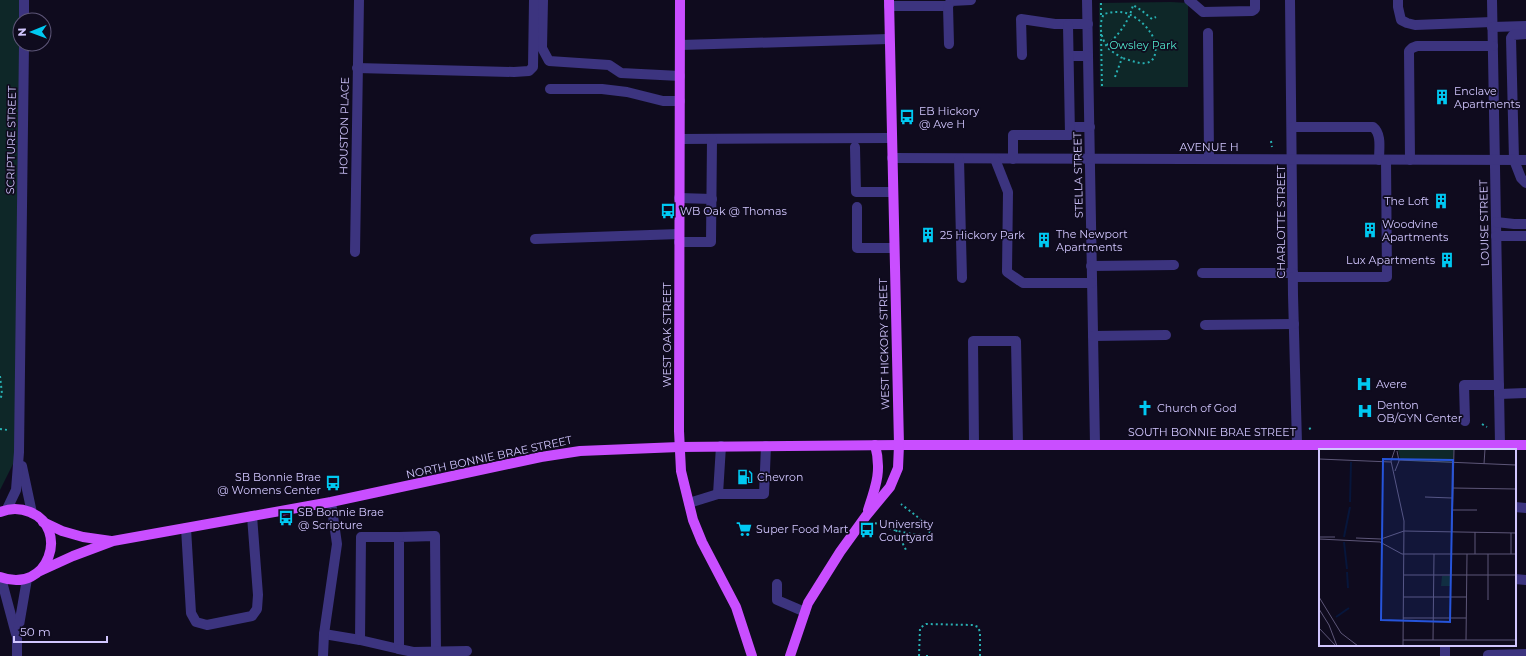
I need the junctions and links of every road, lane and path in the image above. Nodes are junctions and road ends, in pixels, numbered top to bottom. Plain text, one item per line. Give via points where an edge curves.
1 (24, 0) edge
2 (358, 0) edge
3 (534, 0) edge
4 (543, 0) edge
5 (680, 0) edge
6 (971, 0) edge
7 (1087, 0) edge
8 (1189, 0) edge
9 (1255, 0) edge
10 (1290, 0) edge
11 (1398, 0) edge
12 (1492, 0) edge
13 (889, 3) edge
14 (1101, 3) dead end
15 (948, 6) junction
16 (24, 12) edge
17 (1130, 16) junction
18 (1156, 16) dead end
19 (1101, 19) junction
20 (1088, 24) junction
21 (1068, 25) junction
22 (1492, 25) junction
23 (1526, 26) edge
24 (1101, 32) junction
25 (1208, 33) dead end
26 (1526, 34) edge
27 (890, 38) junction
28 (949, 44) dead end
29 (680, 45) junction
30 (1107, 45) junction
31 (1493, 46) junction
32 (24, 52) edge
33 (1022, 55) dead end
34 (1069, 56) junction
35 (1088, 56) junction
36 (1122, 58) junction
37 (357, 68) junction
38 (680, 76) junction
39 (1115, 77) dead end
40 (1102, 87) dead end
41 (550, 89) dead end
42 (680, 101) junction
43 (1070, 127) junction
44 (1090, 127) junction
45 (1292, 127) junction
46 (891, 138) junction
47 (712, 139) junction
48 (680, 140) junction
49 (1271, 141) dead end
50 (855, 147) dead end
51 (1272, 147) dead end
52 (892, 158) junction
53 (959, 159) junction
54 (995, 159) junction
55 (1013, 159) junction
56 (1090, 159) junction
57 (1209, 159) junction
58 (1293, 159) junction
59 (1383, 160) junction
60 (1410, 160) junction
61 (1495, 160) junction
62 (1514, 160) junction
63 (1526, 160) edge
64 (1526, 183) edge
65 (892, 192) junction
66 (680, 198) junction
67 (712, 199) junction
68 (857, 207) dead end
69 (1496, 222) junction
70 (1526, 224) edge
71 (1496, 236) junction
72 (1526, 236) edge
73 (679, 238) junction
74 (535, 239) dead end
75 (894, 248) junction
76 (355, 252) dead end
77 (1174, 265) dead end
78 (1091, 266) junction
79 (1202, 273) dead end
80 (1293, 275) junction
81 (962, 278) dead end
82 (1092, 283) junction
83 (1294, 324) junction
84 (1205, 325) dead end
85 (1166, 335) dead end
86 (1093, 336) junction
87 (0, 376) edge
88 (1499, 389) junction
89 (1526, 393) edge
90 (0, 400) edge
91 (1465, 421) dead end
92 (1482, 424) dead end
93 (1487, 427) dead end
94 (1313, 428) dead end
95 (1309, 429) dead end
96 (1297, 444) junction
97 (1526, 444) edge
98 (875, 445) junction
99 (899, 445) junction
100 (974, 445) junction
101 (1018, 445) junction
102 (1095, 445) junction
103 (1500, 445) junction
104 (679, 446) junction
105 (721, 446) junction
106 (766, 446) junction
107 (19, 452) junction
108 (718, 494) junction
109 (332, 502) junction
110 (689, 503) junction
111 (901, 504) dead end
112 (1516, 507) edge
113 (1526, 508) edge
114 (4, 511) edge
115 (32, 513) junction
116 (252, 516) junction
117 (866, 516) junction
118 (43, 522) junction
119 (875, 523) dead end
120 (186, 528) junction
121 (896, 529) junction
122 (399, 536) junction
123 (113, 541) junction
124 (906, 550) dead end
125 (40, 571) junction
126 (0, 578) edge
127 (27, 579) junction
128 (1516, 579) edge
129 (1526, 580) edge
130 (777, 584) dead end
131 (805, 612) junction
132 (324, 634) junction
133 (17, 637) junction
134 (360, 640) junction
135 (1446, 646) edge
136 (399, 649) junction
137 (467, 651) dead end
138 (436, 652) junction
139 (1526, 654) edge
140 (749, 655) edge
141 (17, 656) edge
142 (323, 656) edge
143 (790, 656) edge
144 (920, 656) edge
145 (926, 656) edge
146 (931, 656) edge
147 (980, 656) edge
148 (1445, 656) edge
149 (1488, 656) edge

1 - 16 street
2 - 37 street, HOUSTON PLACE
3 - 37 street via 533,67 529,71
4 - 38 street via 542,48 549,61 609,65 622,73
5 - 29 main road, WEST OAK STREET
6 - 15 street via 951,1
7 - 20 street, STELLA STREET
8 - 9 street via 1203,12 1252,11 1255,9
10 - 45 street, CHARLOTTE STREET
11 - 22 street via 1401,20 1407,23
12 - 22 street, LOUISE STREET
13 - 15 street
13 - 27 main road, WEST HICKORY STREET
14 - 19 path
15 - 28 street
17 - 18 path via 1133,5 1152,19
17 - 19 path via 1114,12 1104,14
17 - 30 path
17 - 36 path via 1151,32 1156,48 1154,57 1147,63
19 - 24 path
20 - 21 street
20 - 35 street, STELLA STREET
21 - 33 street via 1021,19
21 - 34 street
22 - 23 street
22 - 31 street, LOUISE STREET
24 - 30 path
24 - 40 path
25 - 57 street
26 - 62 street via 1513,35 1511,38
27 - 29 street
27 - 46 main road, WEST HICKORY STREET
29 - 38 main road, WEST OAK STREET
30 - 36 path
31 - 60 street via 1417,46 1408,51
31 - 61 street, LOUISE STREET
32 - 107 street, SCRIPTURE STREET
34 - 35 street
34 - 43 street
35 - 44 street, STELLA STREET
36 - 39 path
37 - 76 street, HOUSTON PLACE
38 - 42 main road, WEST OAK STREET
41 - 42 street via 602,89 663,101
42 - 48 main road, WEST OAK STREET
43 - 44 street
43 - 55 street via 1070,135 1013,134
44 - 56 street, STELLA STREET
45 - 58 street, CHARLOTTE STREET
45 - 59 street via 1373,127 1380,138
46 - 47 street
46 - 52 main road, WEST HICKORY STREET
47 - 48 street
47 - 67 street
48 - 66 main road, WEST OAK STREET
49 - 51 path
50 - 65 street via 856,192
52 - 53 street, AVENUE H
52 - 65 main road, WEST HICKORY STREET
53 - 54 street, AVENUE H
53 - 81 street
54 - 55 street, AVENUE H
54 - 82 street via 1008,192 1007,272 1023,283
55 - 56 street, AVENUE H
56 - 57 street, AVENUE H
56 - 78 street, STELLA STREET
57 - 58 street, AVENUE H
58 - 59 street, AVENUE H
58 - 80 street, CHARLOTTE STREET
59 - 60 street, AVENUE H
59 - 80 street via 1387,277
60 - 61 street, AVENUE H
61 - 62 street, AVENUE H
61 - 69 street, LOUISE STREET
62 - 63 street, AVENUE H
62 - 64 street via 1521,178
65 - 75 main road, WEST HICKORY STREET
66 - 67 street
66 - 73 main road, WEST OAK STREET
67 - 73 street via 711,242
68 - 75 street via 857,248
69 - 70 street
69 - 71 street, LOUISE STREET
71 - 72 street
71 - 88 street, LOUISE STREET
73 - 74 street
73 - 104 main road, WEST OAK STREET
75 - 99 main road, WEST HICKORY STREET
77 - 78 street
78 - 82 street, STELLA STREET
79 - 80 street
80 - 83 street, CHARLOTTE STREET
82 - 86 street, STELLA STREET
83 - 84 street
83 - 96 street, CHARLOTTE STREET
85 - 86 street
86 - 102 street, STELLA STREET
87 - 90 path
88 - 89 street
88 - 91 street via 1464,385
88 - 103 street, LOUISE STREET
92 - 93 path
94 - 95 path
96 - 102 main road, SOUTH BONNIE BRAE STREET
96 - 103 main road, SOUTH BONNIE BRAE STREET
97 - 103 main road, SOUTH BONNIE BRAE STREET
98 - 99 main road, NORTH BONNIE BRAE STREET
98 - 106 main road, NORTH BONNIE BRAE STREET
98 - 117 main road via 879,473
99 - 100 main road, SOUTH BONNIE BRAE STREET
99 - 117 main road, WEST HICKORY STREET via 898,468 890,487
100 - 101 main road, SOUTH BONNIE BRAE STREET
100 - 101 street via 973,341 1016,341
101 - 102 main road, SOUTH BONNIE BRAE STREET
104 - 105 main road, NORTH BONNIE BRAE STREET
104 - 109 main road, NORTH BONNIE BRAE STREET via 562,453
104 - 110 main road, WEST OAK STREET via 681,471
105 - 106 main road, NORTH BONNIE BRAE STREET
105 - 108 street
106 - 108 street via 764,494
107 - 114 street, SCRIPTURE STREET via 16,490
107 - 115 street, SCRIPTURE STREET
108 - 110 street
109 - 116 main road, NORTH BONNIE BRAE STREET
109 - 132 street via 337,544
110 - 140 main road, WEST OAK STREET via 702,542 736,607
111 - 121 path via 920,518 931,535
112 - 113 street
114 - 115 main road via 24,510
115 - 118 main road
116 - 120 main road, NORTH BONNIE BRAE STREET
116 - 120 street via 257,609 252,616 207,625 196,622 191,613
117 - 131 main road, WEST HICKORY STREET via 833,562
118 - 123 main road, NORTH BONNIE BRAE STREET via 83,537
118 - 125 main road via 51,541 47,562
119 - 121 path
120 - 123 main road, NORTH BONNIE BRAE STREET
121 - 124 path
122 - 134 street via 361,537
122 - 136 street
122 - 138 street via 435,536
123 - 125 main road, NORTH BONNIE BRAE STREET
125 - 127 main road, NORTH BONNIE BRAE STREET
126 - 127 main road
126 - 133 street
127 - 133 street
128 - 129 street
130 - 131 street via 777,600
131 - 143 main road, WEST HICKORY STREET
132 - 134 street
132 - 142 street
133 - 141 street
134 - 136 street
135 - 148 street
136 - 138 street
137 - 138 street
139 - 149 street
144 - 147 path via 920,628 926,624 934,624 978,627
145 - 146 path

